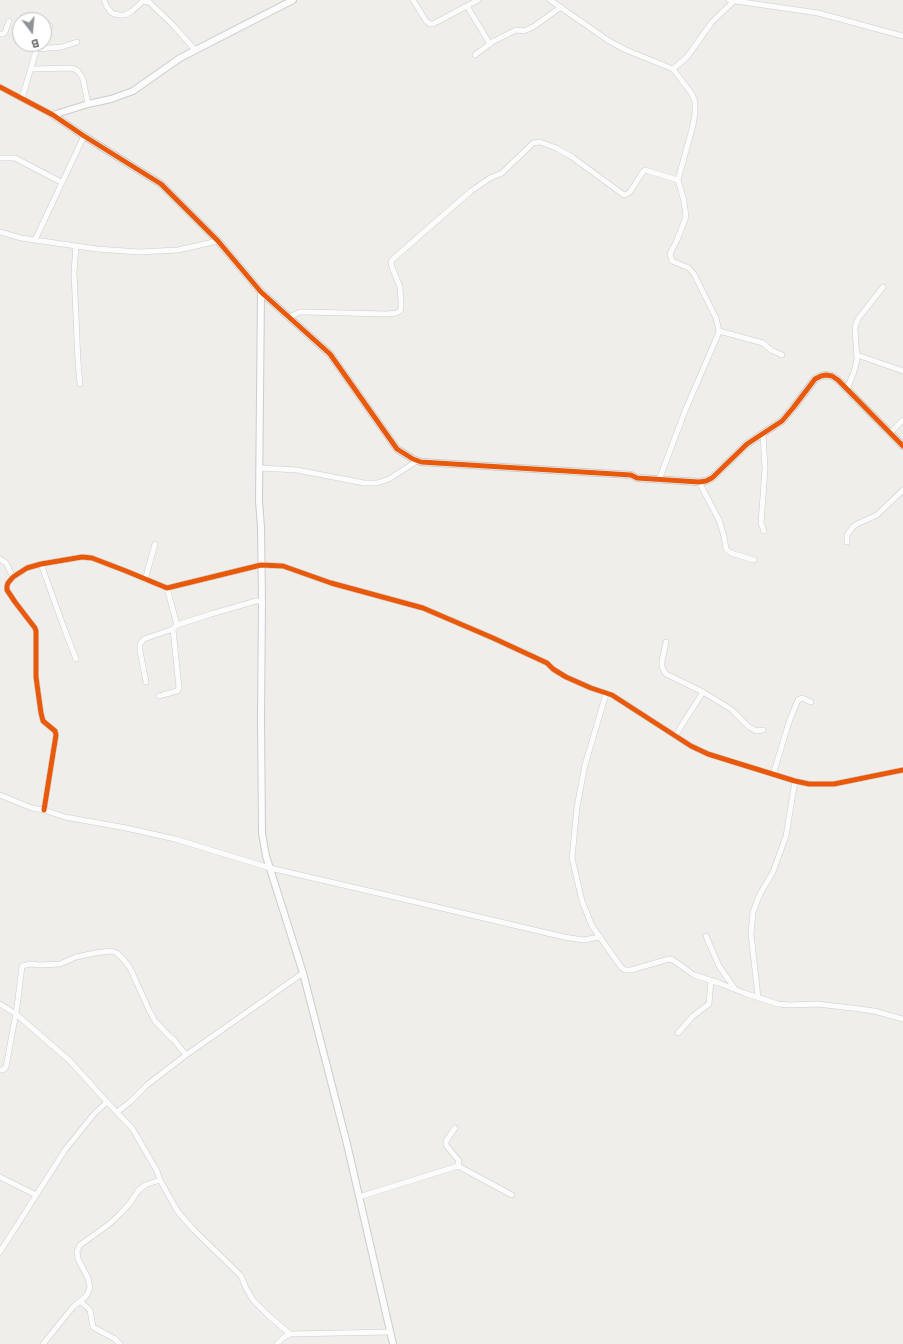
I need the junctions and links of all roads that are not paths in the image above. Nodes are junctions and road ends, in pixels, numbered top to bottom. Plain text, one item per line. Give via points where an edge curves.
1 (104, 0) edge
2 (293, 0) edge
3 (413, 0) edge
4 (478, 0) edge
5 (550, 0) edge
6 (731, 1) edge
7 (467, 6) junction
8 (561, 7) junction
9 (9, 21) dead end
10 (0, 34) edge
11 (903, 36) edge
12 (77, 42) dead end
13 (490, 44) junction
14 (52, 47) edge
15 (195, 50) junction
16 (36, 52) edge
17 (475, 55) dead end
18 (31, 69) junction
19 (673, 69) junction
20 (0, 87) edge
21 (22, 98) junction
22 (88, 104) junction
23 (53, 115) junction
24 (84, 136) junction
25 (0, 158) edge
26 (678, 180) junction
27 (61, 182) junction
28 (0, 232) edge
29 (35, 240) junction
30 (218, 241) junction
31 (76, 246) junction
32 (883, 287) dead end
33 (261, 292) junction
34 (289, 317) junction
35 (719, 331) junction
36 (782, 355) dead end
37 (857, 355) junction
38 (903, 371) edge
39 (80, 384) dead end
40 (847, 389) junction
41 (903, 420) edge
42 (890, 433) junction
43 (763, 434) junction
44 (903, 446) edge
45 (417, 460) junction
46 (260, 468) junction
47 (660, 480) junction
48 (700, 482) junction
49 (903, 490) edge
50 (764, 531) dead end
51 (847, 542) dead end
52 (155, 544) dead end
53 (0, 559) edge
54 (754, 560) dead end
55 (41, 564) junction
56 (261, 565) junction
57 (13, 577) junction
58 (145, 580) junction
59 (167, 588) junction
60 (7, 590) junction
61 (0, 591) edge
62 (262, 601) junction
63 (175, 627) junction
64 (666, 642) dead end
65 (76, 659) dead end
66 (146, 682) dead end
67 (703, 692) junction
68 (606, 694) junction
69 (159, 696) dead end
70 (811, 702) dead end
71 (764, 730) dead end
72 (675, 736) junction
73 (903, 770) edge
74 (773, 775) junction
75 (795, 781) junction
76 (0, 795) edge
77 (44, 810) junction
78 (270, 868) junction
79 (706, 936) dead end
80 (600, 937) junction
81 (303, 973) junction
82 (711, 980) junction
83 (736, 990) junction
84 (758, 997) junction
85 (0, 1004) edge
86 (16, 1014) junction
87 (903, 1019) edge
88 (678, 1033) dead end
89 (186, 1055) junction
90 (0, 1070) edge
91 (107, 1102) junction
92 (117, 1112) junction
93 (455, 1128) dead end
94 (458, 1166) junction
95 (0, 1177) edge
96 (160, 1180) junction
97 (36, 1195) junction
98 (512, 1195) dead end
99 (358, 1197) junction
100 (0, 1252) edge
101 (80, 1301) junction
102 (389, 1332) junction
103 (290, 1334) junction
104 (43, 1344) edge
105 (120, 1344) edge
106 (277, 1344) edge
107 (393, 1344) edge

1 - 15 street via 111,12 120,15 132,11 143,1 149,2
2 - 15 street
3 - 7 street via 430,24 447,18
4 - 7 street
5 - 8 street
6 - 11 street via 818,14
6 - 19 street via 695,44 694,49
7 - 13 street
8 - 13 street via 533,27 524,31 514,31
8 - 19 street via 609,41
9 - 10 street via 5,32
12 - 14 street
13 - 17 street
15 - 22 street via 133,91
16 - 18 street
18 - 21 street
18 - 22 street via 78,70 83,79
19 - 26 street via 692,94 695,113
20 - 21 street
21 - 23 street
22 - 23 street
23 - 24 street
24 - 27 street
24 - 30 street via 161,184
25 - 27 street via 15,158
26 - 34 street via 645,170 630,192 624,195 572,157 544,143 533,143 505,171 471,191 393,259 391,262 400,287 400,311 387,314 300,312
26 - 35 street via 686,217 670,254 671,258 672,261 689,268 694,274 716,318
27 - 29 street
28 - 29 street
29 - 31 street
30 - 31 street via 178,250 139,252
30 - 33 street
31 - 39 street via 74,272
32 - 37 street via 856,324
33 - 34 street
33 - 46 street
34 - 45 street via 330,354 398,449
35 - 36 street via 763,343
35 - 47 street via 682,417
37 - 38 street
37 - 40 street
40 - 42 street
40 - 43 street via 832,376 815,379 782,421
41 - 42 street
42 - 44 street
43 - 48 street via 747,444 712,478
43 - 50 street via 765,470 761,523
45 - 46 street via 389,479 364,483 297,470
45 - 47 street via 631,475
46 - 56 street
47 - 48 street
48 - 54 street via 719,520 726,549
49 - 51 street via 877,515 853,527 846,535
52 - 58 street
53 - 57 street
55 - 57 street via 27,568
55 - 58 street via 82,557 92,558
55 - 65 street
56 - 59 street
56 - 62 street
56 - 68 street via 283,566 332,583 423,608 547,663 566,677
57 - 60 street via 8,583
58 - 59 street
59 - 63 street
60 - 61 street
60 - 77 street via 35,628 36,677 41,713 43,721 56,735
62 - 63 street via 211,614
62 - 78 street via 262,833
63 - 66 street via 144,639 140,644
63 - 69 street via 179,688 177,691
64 - 67 street via 662,667 666,674
67 - 71 street via 732,710 749,727 757,731
67 - 72 street
68 - 72 street via 612,695
68 - 80 street via 582,779 572,858 582,901 592,926
70 - 74 street via 802,698 798,700
72 - 74 street via 708,754
73 - 75 street via 834,784
74 - 75 street
75 - 84 street via 786,836 753,912 751,934
76 - 77 street
77 - 78 street via 65,818 175,839
78 - 80 street via 564,937 583,940
78 - 81 street
79 - 83 street via 718,966
80 - 82 street via 625,970 669,959 687,972
81 - 89 street
81 - 99 street
82 - 83 street
82 - 88 street via 709,1004 693,1016
83 - 84 street
84 - 87 street via 778,1004 817,1004 852,1008
85 - 86 street
86 - 89 street via 22,966 55,965 84,955 111,951 117,953 130,968 155,1021
86 - 90 street via 6,1067
86 - 91 street via 74,1065
89 - 92 street
91 - 92 street
91 - 97 street via 65,1150
92 - 96 street via 132,1128
93 - 94 street via 446,1145 459,1161
94 - 98 street
94 - 99 street
95 - 97 street
96 - 101 street via 144,1185 120,1214 80,1245 77,1251 78,1259 90,1287
96 - 103 street via 178,1212 241,1276 253,1300
97 - 100 street
99 - 102 street
101 - 104 street via 73,1306
101 - 105 street via 90,1310 93,1327
102 - 103 street
102 - 107 street
103 - 106 street

